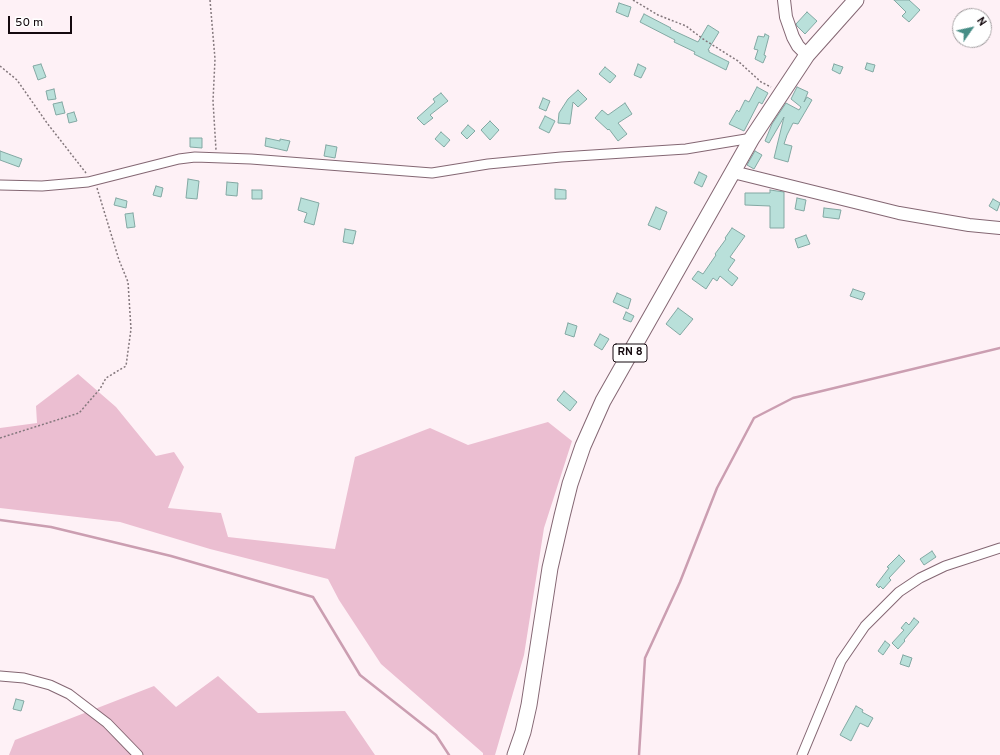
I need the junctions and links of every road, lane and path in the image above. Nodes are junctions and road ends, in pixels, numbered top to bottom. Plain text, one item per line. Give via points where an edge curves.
1 (210, 0) edge
2 (633, 0) edge
3 (784, 0) edge
4 (856, 0) edge
5 (807, 55) junction
6 (0, 66) edge
7 (782, 93) junction
8 (752, 138) junction
9 (217, 158) junction
10 (733, 172) junction
11 (93, 180) junction
12 (0, 185) edge
13 (1000, 228) edge
14 (0, 438) edge
15 (1000, 548) edge
16 (0, 676) edge
17 (138, 755) edge
18 (514, 755) edge
19 (802, 755) edge

1 - 9 path via 215,59 213,101
2 - 7 path via 658,15 686,26 738,61 761,82
3 - 5 street via 786,17 793,37
4 - 5 main road, RN 8
5 - 7 main road, RN 8
6 - 11 path via 17,80 47,123
7 - 8 main road, RN 8
8 - 9 street via 686,149 560,157 432,173
8 - 10 main road, RN 8
9 - 11 street via 179,159
10 - 13 street via 899,213
10 - 18 main road, RN 8 via 603,400 583,446 570,484 550,568 529,705 523,732
11 - 12 street via 42,186
11 - 14 path via 128,282 131,328 126,366 106,378 79,413
15 - 19 street via 945,566 920,578 898,592 865,626 841,661
16 - 17 street via 24,678 50,685 69,694 107,723

